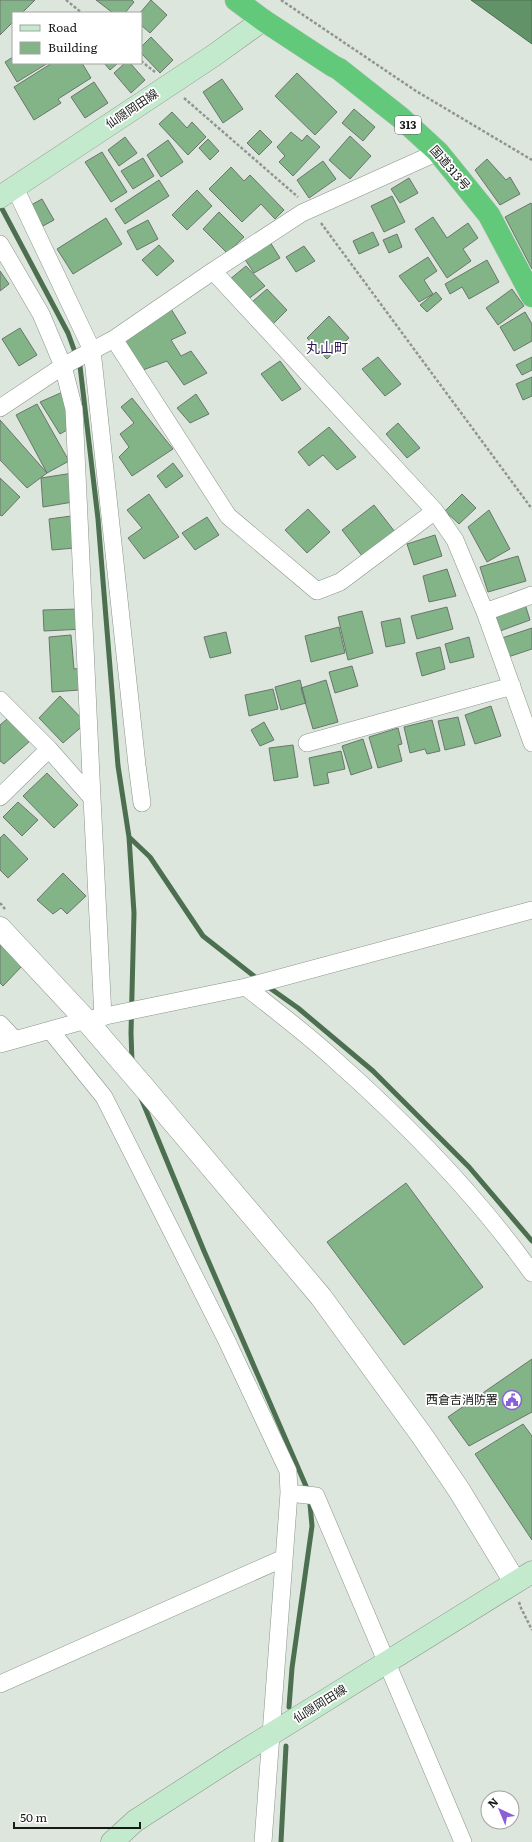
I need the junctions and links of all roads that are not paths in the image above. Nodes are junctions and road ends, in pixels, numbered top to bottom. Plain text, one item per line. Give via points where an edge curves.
1 (236, 0) edge
2 (262, 20) junction
3 (438, 152) junction
4 (8, 192) edge
5 (0, 244) edge
6 (213, 271) junction
7 (532, 296) edge
8 (114, 339) junction
9 (92, 350) junction
10 (63, 366) junction
11 (0, 408) edge
12 (435, 511) junction
13 (532, 595) edge
14 (485, 612) junction
15 (512, 686) junction
16 (0, 700) edge
17 (306, 743) dead end
18 (532, 743) edge
19 (49, 750) junction
20 (0, 797) edge
21 (92, 798) junction
22 (142, 803) dead end
23 (532, 910) edge
24 (0, 928) edge
25 (251, 986) junction
26 (95, 1019) junction
27 (0, 1024) edge
28 (50, 1030) junction
29 (7, 1042) edge
30 (532, 1273) edge
31 (289, 1493) junction
32 (284, 1558) junction
33 (524, 1577) edge
34 (387, 1662) junction
35 (0, 1684) edge
36 (271, 1734) junction
37 (112, 1842) edge
38 (263, 1842) edge
39 (463, 1842) edge

1 - 2 highway, 国道313号 / 313
2 - 3 highway, 国道313号 / 313 via 340,69 401,118
2 - 4 main road, 仙隠岡田線 via 213,56
3 - 6 street via 311,208
3 - 7 highway, 国道313号 / 313 via 489,215
4 - 9 street
5 - 10 street via 41,314
6 - 8 street
6 - 12 street
8 - 9 street
8 - 12 street via 228,516 317,591 340,582
9 - 10 street
9 - 22 street
10 - 11 street
10 - 21 street via 74,408
12 - 14 street via 455,540
13 - 14 street
14 - 15 street
15 - 17 street
15 - 18 street
16 - 19 street
19 - 20 street
19 - 21 street
21 - 26 street
23 - 25 street
24 - 26 street
25 - 26 street
25 - 30 street via 335,1059 427,1146 510,1243
26 - 28 street
26 - 33 street via 119,1058 321,1297
27 - 29 street
28 - 29 street
28 - 31 street via 104,1097 229,1346 288,1471
31 - 32 street
31 - 34 street via 316,1496
32 - 35 street
32 - 36 street
33 - 34 main road, 仙隠岡田線
34 - 36 main road, 仙隠岡田線
34 - 39 street
36 - 37 main road, 仙隠岡田線 via 135,1821
36 - 38 street

